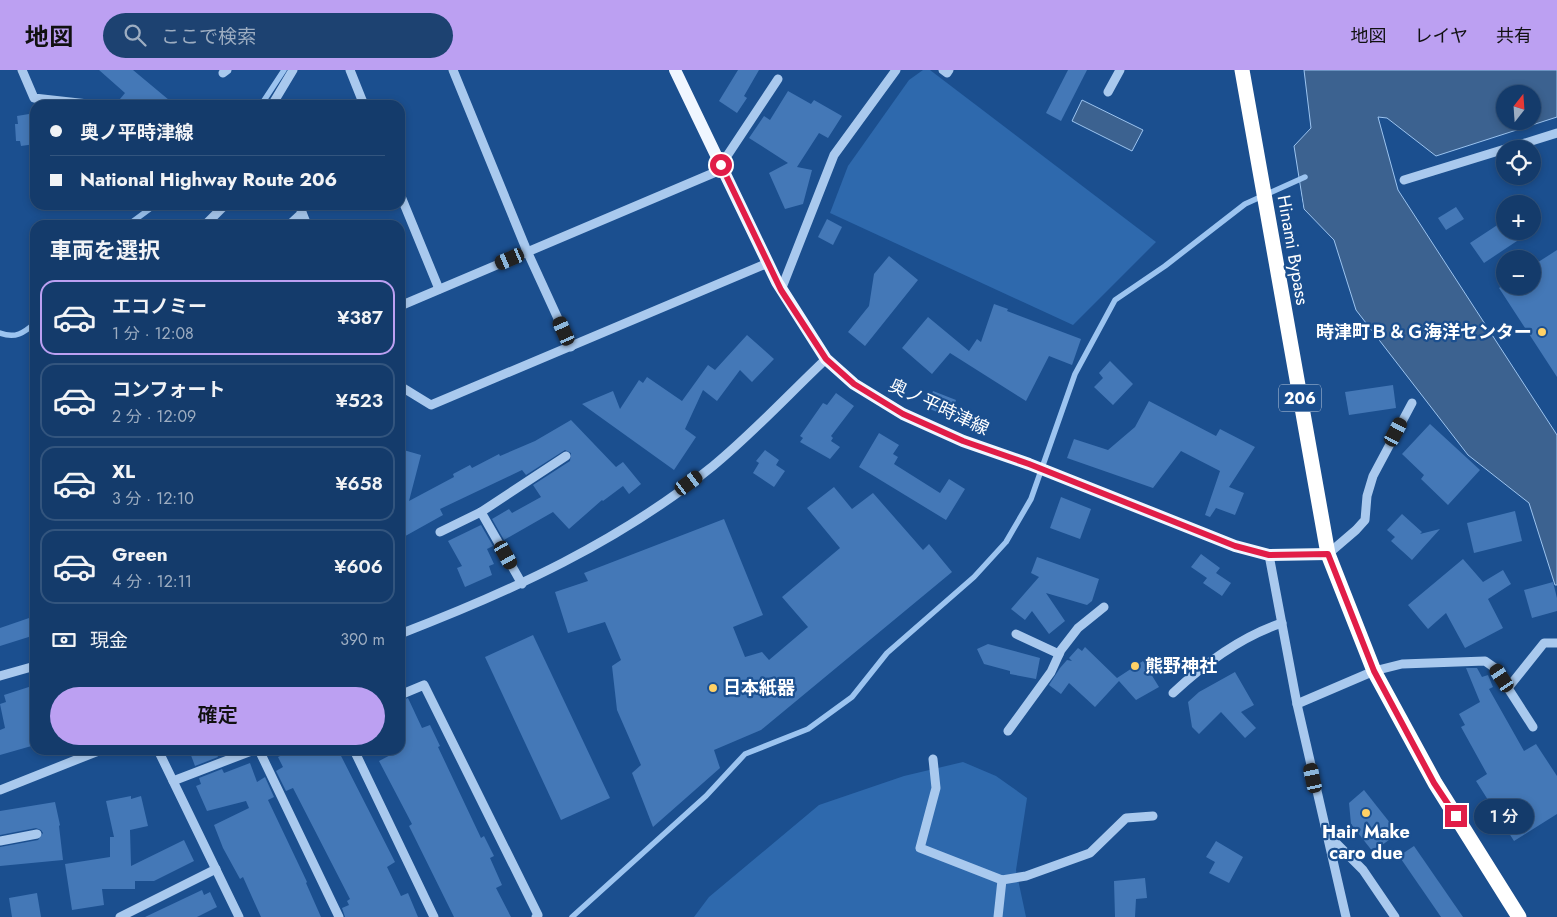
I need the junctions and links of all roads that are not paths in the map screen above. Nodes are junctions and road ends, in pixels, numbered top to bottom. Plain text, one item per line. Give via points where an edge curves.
1 (22, 70) edge
2 (293, 70) edge
3 (350, 70) edge
4 (453, 70) edge
5 (675, 70) edge
6 (896, 70) edge
7 (943, 70) edge
8 (949, 70) edge
9 (1120, 70) edge
10 (1242, 70) edge
11 (778, 79) dead end
12 (1108, 92) dead end
13 (52, 100) edge
14 (275, 100) edge
15 (362, 100) edge
16 (1557, 133) edge
17 (1534, 140) edge
18 (1496, 152) edge
19 (722, 167) junction
20 (1404, 180) dead end
21 (405, 206) edge
22 (220, 210) edge
23 (210, 220) edge
24 (527, 251) junction
25 (768, 263) junction
26 (439, 289) junction
27 (781, 290) junction
28 (405, 304) edge
29 (571, 347) junction
30 (826, 359) junction
31 (405, 389) edge
32 (1412, 403) dead end
33 (566, 456) dead end
34 (481, 512) junction
35 (440, 532) dead end
36 (1328, 554) junction
37 (1269, 555) junction
38 (522, 584) junction
39 (1104, 607) dead end
40 (1282, 624) junction
41 (405, 632) edge
42 (1016, 634) dead end
43 (1557, 644) edge
44 (1059, 654) junction
45 (30, 667) edge
46 (1374, 671) junction
47 (0, 676) edge
48 (1508, 688) junction
49 (405, 693) edge
50 (1173, 693) dead end
51 (1297, 704) junction
52 (1533, 727) dead end
53 (1008, 731) dead end
54 (88, 755) edge
55 (160, 755) edge
56 (241, 755) edge
57 (261, 755) edge
58 (356, 755) edge
59 (933, 759) dead end
60 (173, 781) junction
61 (0, 790) edge
62 (1153, 816) dead end
63 (1325, 833) junction
64 (37, 834) dead end
65 (0, 841) edge
66 (216, 870) junction
67 (1002, 880) junction
68 (120, 917) edge
69 (239, 917) edge
70 (339, 917) edge
71 (434, 917) edge
72 (536, 917) edge
73 (998, 917) edge
74 (1346, 917) edge
75 (1394, 917) edge
76 (1518, 917) edge

1 - 13 street via 34,98
2 - 14 street
3 - 15 street
4 - 24 street
5 - 19 main road, 奥ノ平時津線
6 - 27 street via 834,155
7 - 8 street
9 - 12 street
10 - 36 highway, Hinami Bypass / 206
11 - 19 street
16 - 17 street
18 - 20 street
19 - 24 street
19 - 25 main road, 奥ノ平時津線
21 - 26 street
22 - 23 street
24 - 26 street
24 - 29 street
25 - 27 main road, 奥ノ平時津線
25 - 29 street
26 - 28 street
27 - 30 main road, 奥ノ平時津線
29 - 31 street via 431,406
30 - 37 main road, 奥ノ平時津線 via 854,384 903,414 963,441 1235,546
30 - 38 street via 714,465 644,517
32 - 36 street via 1373,476 1365,520
33 - 34 street
34 - 35 street
34 - 38 street
36 - 37 main road, 奥ノ平時津線
36 - 46 highway, 206
37 - 40 street
38 - 41 street
39 - 44 street via 1078,628
40 - 50 street via 1232,647
40 - 51 street
42 - 44 street
43 - 48 street via 1544,643
44 - 53 street via 1051,672
45 - 47 street
46 - 48 street via 1402,664 1485,661 1495,668
46 - 51 street
46 - 76 highway, 206 via 1434,783
48 - 52 street
49 - 72 street via 424,685 538,915
51 - 63 street
54 - 61 street
55 - 60 street
56 - 60 street
57 - 70 street
58 - 71 street
59 - 67 street via 936,788 920,848
60 - 66 street
62 - 67 street via 1126,818 1090,853 1026,876
63 - 74 street
63 - 75 street via 1363,870
64 - 65 street
66 - 68 street
66 - 69 street
67 - 73 street

